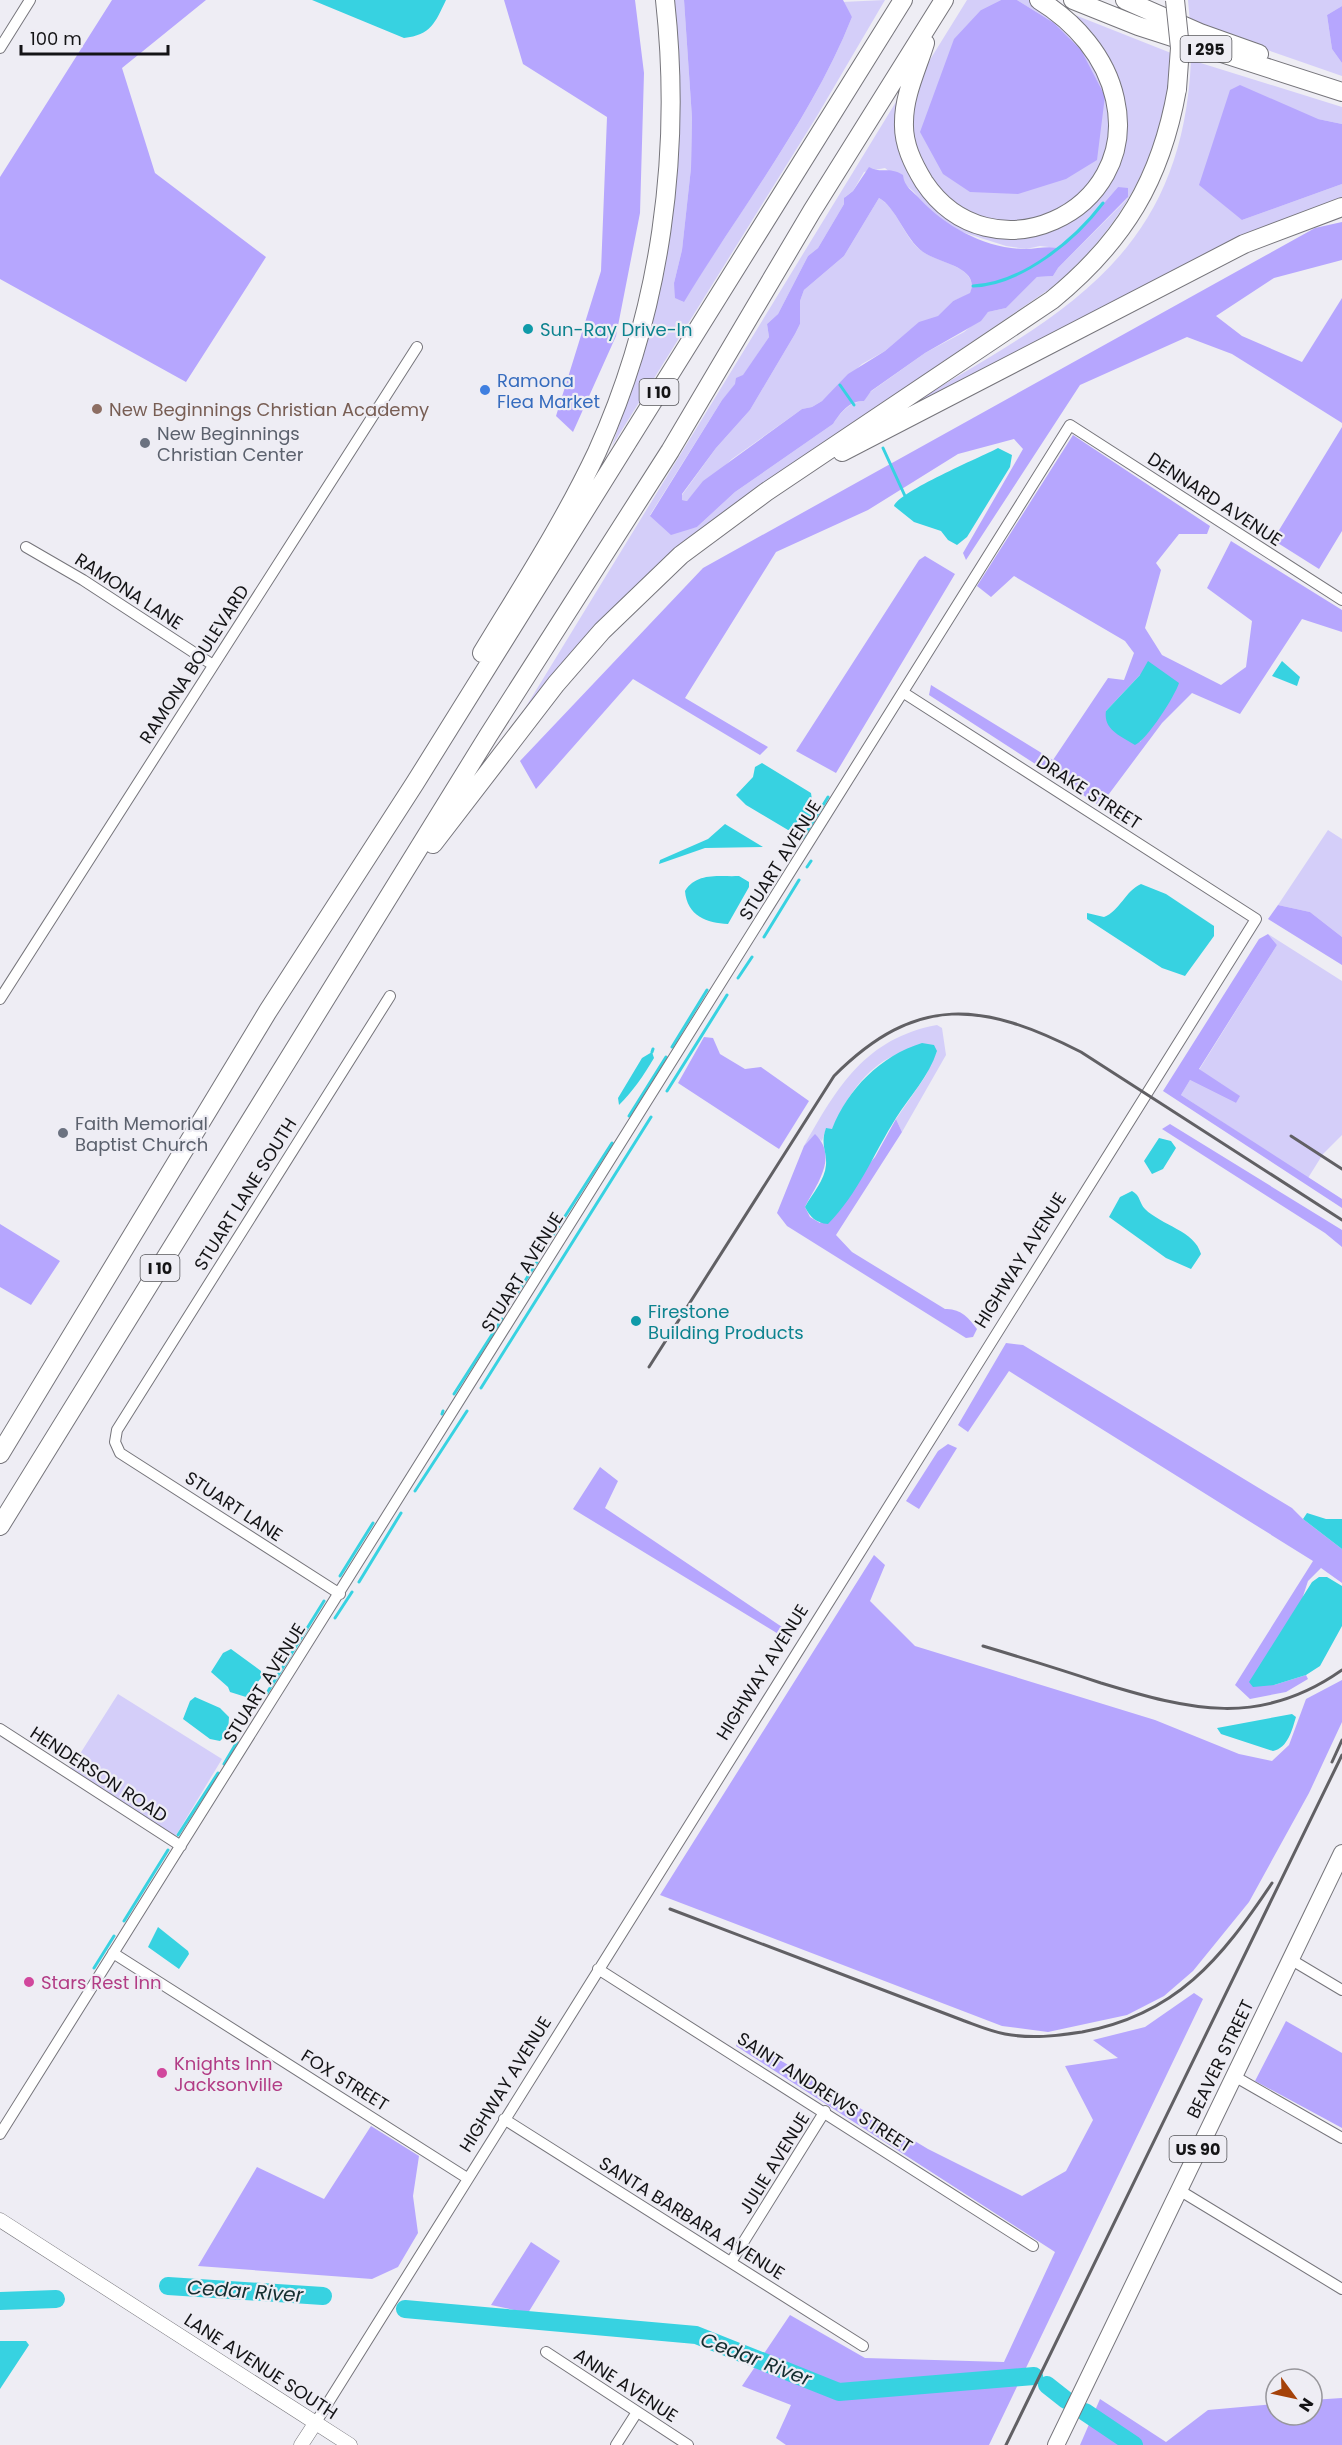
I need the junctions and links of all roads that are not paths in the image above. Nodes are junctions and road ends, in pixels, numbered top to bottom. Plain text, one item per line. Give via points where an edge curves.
1 (30, 0) edge
2 (665, 0) edge
3 (903, 0) edge
4 (944, 0) edge
5 (1039, 0) edge
6 (1073, 0) edge
7 (1125, 0) edge
8 (1176, 0) edge
9 (932, 20) junction
10 (0, 48) edge
11 (1342, 92) edge
12 (1342, 207) edge
13 (417, 347) dead end
14 (1070, 425) joint
15 (766, 492) junction
16 (27, 547) dead end
17 (1342, 600) edge
18 (213, 665) junction
19 (904, 693) junction
20 (416, 783) junction
21 (400, 879) junction
22 (1256, 919) joint
23 (390, 996) dead end
24 (0, 999) edge
25 (115, 1442) joint
26 (0, 1454) edge
27 (0, 1526) edge
28 (340, 1594) junction
29 (0, 1729) edge
30 (181, 1846) junction
31 (1342, 1853) edge
32 (113, 1953) junction
33 (1290, 1959) junction
34 (598, 1969) junction
35 (1342, 1990) edge
36 (1234, 2076) junction
37 (825, 2111) junction
38 (504, 2119) junction
39 (0, 2134) edge
40 (1342, 2138) edge
41 (467, 2178) junction
42 (1179, 2190) junction
43 (0, 2220) edge
44 (1034, 2246) dead end
45 (731, 2262) junction
46 (1342, 2289) edge
47 (863, 2346) dead end
48 (546, 2352) dead end
49 (637, 2412) junction
50 (316, 2422) junction
51 (301, 2445) edge
52 (350, 2445) edge
53 (616, 2445) edge
54 (688, 2445) edge
55 (1056, 2445) edge

1 - 10 street
2 - 20 highway via 671,80 669,171 653,280 635,349 597,451 559,527 466,680
3 - 20 highway, I 10
4 - 9 highway, I 10
5 - 9 highway via 1062,16 1095,52 1112,85 1119,120 1112,159 1094,192 1069,213 1029,229 996,229 964,219 941,203 910,160 904,123 908,94
6 - 11 highway, I 295 via 1148,29
7 - 11 highway via 1200,33 1291,65
8 - 15 highway, bridge via 1180,48 1177,89 1160,157 1141,198 1105,251 1052,300
9 - 21 highway, I 10 via 812,211 670,451
12 - 15 highway via 1244,244
13 - 18 street, RAMONA BOULEVARD
14 - 17 street, DENNARD AVENUE
14 - 19 street, STUART AVENUE
15 - 21 highway via 681,555 602,631 556,684 430,848
16 - 18 street, RAMONA LANE
18 - 24 street, RAMONA BOULEVARD
19 - 22 street, DRAKE STREET
19 - 28 street, STUART AVENUE
20 - 26 highway, I 10 via 268,1011
21 - 27 highway, I 10
22 - 34 street, HIGHWAY AVENUE
23 - 25 street, STUART LANE SOUTH via 117,1430
25 - 28 street, STUART LANE via 120,1453
28 - 30 street, STUART AVENUE
29 - 30 street, HENDERSON ROAD
30 - 32 street, STUART AVENUE
31 - 33 main road, BEAVER STREET / US 90
32 - 39 street, STUART AVENUE
32 - 41 street, FOX STREET
33 - 35 street
33 - 36 main road, BEAVER STREET / US 90
34 - 37 street, SAINT ANDREWS STREET
34 - 38 street, HIGHWAY AVENUE
36 - 40 street
36 - 42 main road, BEAVER STREET / US 90
37 - 44 street, SAINT ANDREWS STREET
37 - 45 street, JULIE AVENUE
38 - 41 street, HIGHWAY AVENUE
38 - 45 street, SANTA BARBARA AVENUE
41 - 50 street, HIGHWAY AVENUE
42 - 46 street
42 - 55 main road, BEAVER STREET / US 90
43 - 50 main road, LANE AVENUE SOUTH
45 - 47 street, SANTA BARBARA AVENUE
48 - 49 street, ANNE AVENUE
49 - 53 street
49 - 54 street, ANNE AVENUE
50 - 51 main road, HIGHWAY AVENUE
50 - 52 main road, LANE AVENUE SOUTH

